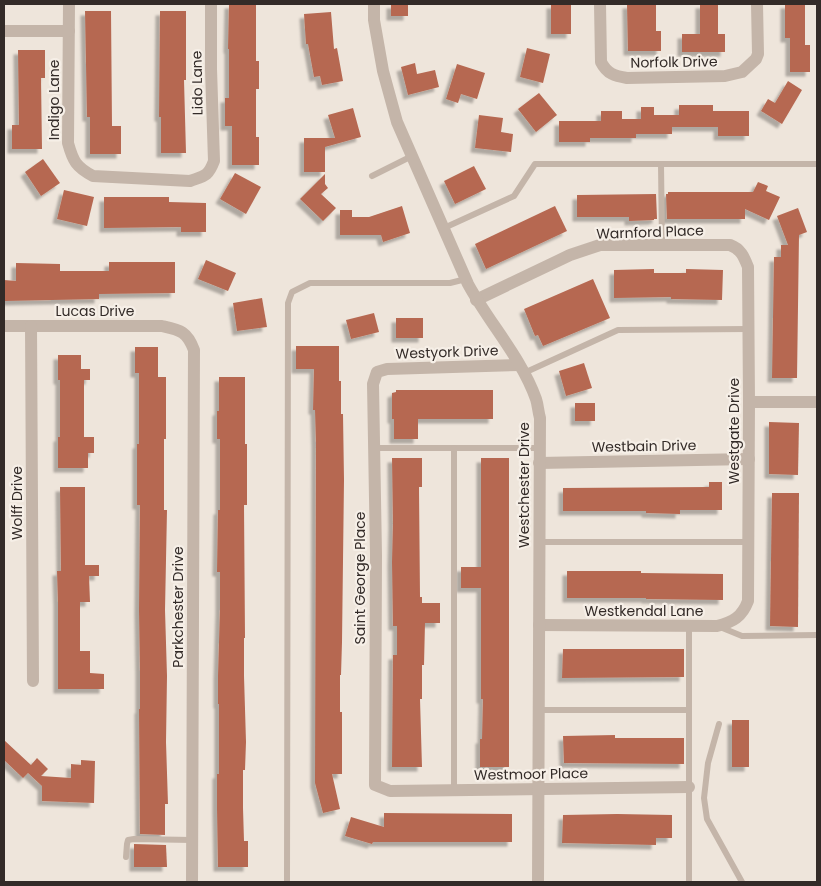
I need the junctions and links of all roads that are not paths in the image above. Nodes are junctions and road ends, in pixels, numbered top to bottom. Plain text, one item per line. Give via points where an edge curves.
1 (69, 4) edge
2 (211, 4) edge
3 (374, 4) edge
4 (600, 4) edge
5 (757, 4) edge
6 (4, 31) edge
7 (69, 31) junction
8 (412, 156) junction
9 (214, 162) joint
10 (661, 164) junction
11 (817, 164) edge
12 (372, 176) dead end
13 (444, 228) junction
14 (662, 245) junction
15 (743, 253) joint
16 (466, 279) junction
17 (476, 300) junction
18 (4, 326) edge
19 (31, 326) junction
20 (748, 329) junction
21 (186, 334) joint
22 (521, 369) junction
23 (377, 372) joint
24 (749, 402) junction
25 (817, 402) edge
26 (374, 448) junction
27 (454, 448) junction
28 (540, 448) junction
29 (749, 459) junction
30 (540, 463) junction
31 (539, 542) junction
32 (748, 542) junction
33 (744, 610) joint
34 (539, 625) junction
35 (689, 626) junction
36 (717, 626) junction
37 (817, 635) edge
38 (33, 681) dead end
39 (538, 710) junction
40 (689, 710) junction
41 (719, 724) dead end
42 (375, 785) joint
43 (689, 788) junction
44 (538, 789) junction
45 (454, 790) junction
46 (192, 840) junction
47 (126, 857) dead end
48 (192, 882) edge
49 (287, 882) edge
50 (538, 882) edge
51 (689, 882) edge
52 (742, 882) edge

1 - 7 street, Indigo Lane
2 - 9 street, Lido Lane
3 - 8 street, Westchester Drive via 383,71 397,122
4 - 5 street, Norfolk Drive via 601,62 616,76 628,78 725,76 742,72 758,54
6 - 7 street
7 - 9 street, Indigo Lane via 68,143 81,170 93,176 190,181 204,176
8 - 12 lane
8 - 13 street, Westchester Drive
10 - 11 lane
10 - 13 lane via 535,164 514,196
10 - 14 lane
13 - 16 street, Westchester Drive
14 - 15 street, Warnford Place via 730,245
14 - 17 street, Warnford Place via 600,245 570,255
15 - 20 street, Westgate Drive via 748,267
16 - 17 street, Westchester Drive
16 - 49 lane via 450,283 310,283 292,292 288,303
17 - 22 street, Westchester Drive
18 - 19 street, Lucas Drive
19 - 21 street, Lucas Drive via 162,326
19 - 38 street, Wolff Drive
20 - 22 lane via 618,330
20 - 24 street, Westgate Drive
21 - 46 street, Parkchester Drive via 194,350
22 - 23 street, Westyork Drive via 387,369
22 - 28 street, Westchester Drive via 536,400
23 - 26 street, Saint George Place via 372,384
24 - 25 street
24 - 29 street, Westgate Drive
26 - 27 lane
26 - 42 street, Saint George Place
27 - 28 lane
27 - 45 lane
28 - 30 street, Westchester Drive
29 - 30 street, Westbain Drive
29 - 32 street, Westgate Drive
30 - 31 street, Westchester Drive
31 - 32 lane
31 - 34 street, Westchester Drive
32 - 33 street, Westgate Drive via 748,601
33 - 36 street, Westkendal Lane via 728,624
34 - 35 street, Westkendal Lane
34 - 39 street, Westchester Drive
35 - 36 street, Westkendal Lane
35 - 40 lane
36 - 37 lane via 742,636
39 - 40 lane
39 - 44 street, Westchester Drive
40 - 43 lane
41 - 52 lane via 708,763 704,798 707,819
42 - 45 street, Westmoor Place via 390,791
43 - 44 street, Westmoor Place
43 - 51 lane
44 - 45 street, Westmoor Place
44 - 50 street, Westchester Drive
46 - 47 lane via 134,838 128,840
46 - 48 street, Parkchester Drive

